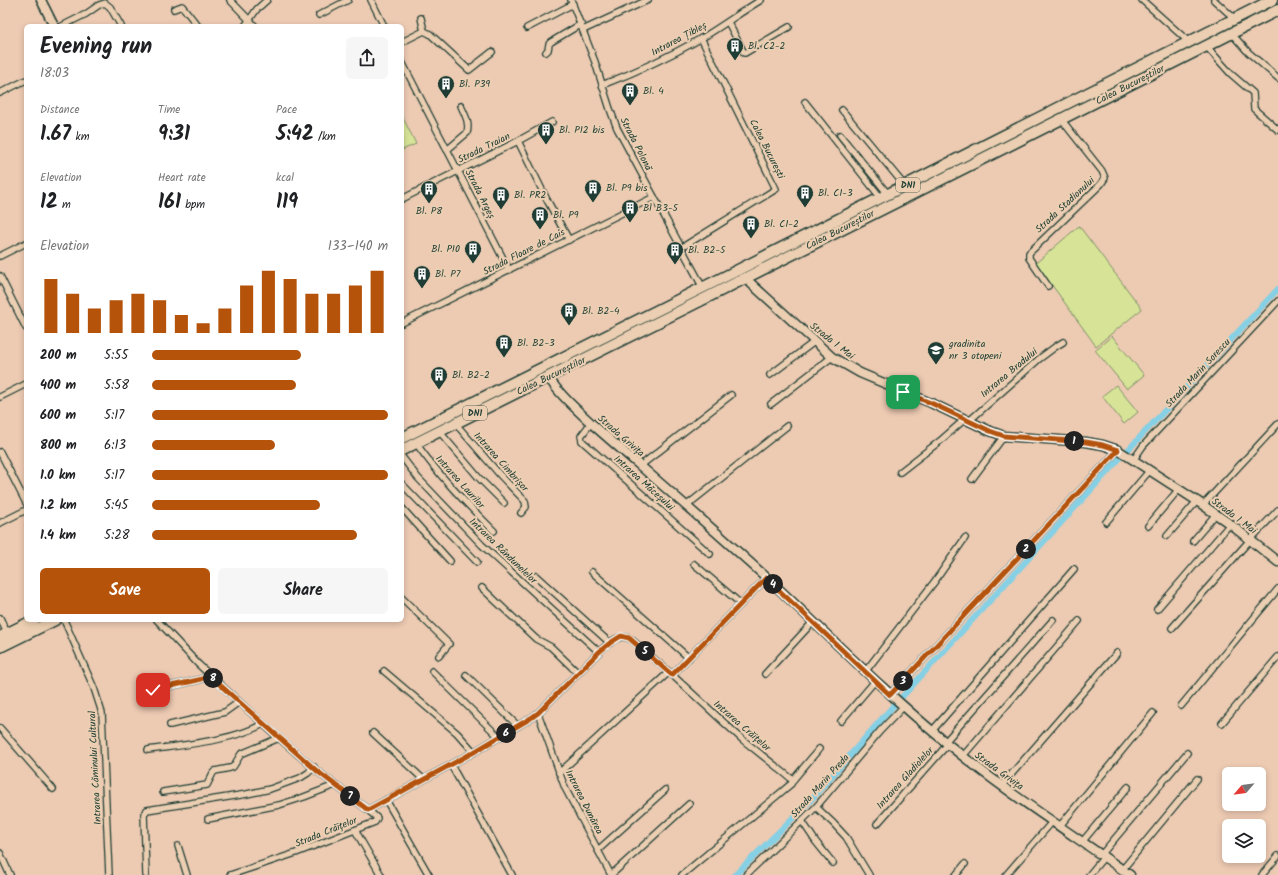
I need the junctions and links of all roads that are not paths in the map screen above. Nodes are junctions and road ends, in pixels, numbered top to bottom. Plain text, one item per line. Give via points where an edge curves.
1 (41, 0) edge
2 (230, 0) edge
3 (267, 0) edge
4 (348, 0) edge
5 (371, 0) edge
6 (648, 0) edge
7 (760, 0) edge
8 (1142, 0) edge
9 (1214, 0) edge
10 (1272, 0) edge
11 (572, 2) edge
12 (174, 9) dead end
13 (1278, 10) edge
14 (319, 15) dead end
15 (421, 18) dead end
16 (1235, 19) junction
17 (250, 20) junction
18 (728, 22) junction
19 (53, 24) edge
20 (66, 24) edge
21 (120, 24) edge
22 (196, 24) edge
23 (247, 24) edge
24 (253, 24) edge
25 (383, 24) edge
26 (582, 27) junction
27 (789, 27) dead end
28 (527, 28) dead end
29 (424, 31) junction
30 (1231, 34) junction
31 (701, 38) junction
32 (404, 41) edge
33 (1189, 42) junction
34 (1206, 46) junction
35 (492, 52) dead end
36 (546, 52) dead end
37 (404, 66) edge
38 (1278, 78) edge
39 (24, 81) edge
40 (602, 85) junction
41 (0, 93) edge
42 (805, 102) dead end
43 (461, 106) dead end
44 (842, 110) dead end
45 (1061, 119) junction
46 (552, 122) dead end
47 (1278, 130) edge
48 (840, 135) dead end
49 (518, 141) junction
50 (447, 150) junction
51 (458, 171) junction
52 (905, 186) junction
53 (885, 196) junction
54 (654, 197) junction
55 (404, 198) edge
56 (569, 240) junction
57 (24, 244) edge
58 (681, 248) junction
59 (0, 256) edge
60 (509, 270) junction
61 (0, 276) edge
62 (745, 278) junction
63 (1048, 286) dead end
64 (703, 288) junction
65 (1278, 301) edge
66 (404, 322) edge
67 (24, 324) edge
68 (814, 342) junction
69 (1063, 342) dead end
70 (832, 356) junction
71 (770, 375) dead end
72 (548, 377) junction
73 (24, 385) edge
74 (731, 395) dead end
75 (0, 397) edge
76 (771, 404) dead end
77 (967, 420) junction
78 (455, 423) junction
79 (592, 423) junction
80 (1278, 424) edge
81 (787, 426) dead end
82 (439, 431) junction
83 (1004, 436) junction
84 (404, 437) edge
85 (416, 443) junction
86 (404, 449) edge
87 (1118, 450) junction
88 (0, 452) edge
89 (1134, 459) junction
90 (404, 460) edge
91 (640, 466) junction
92 (1150, 470) junction
93 (900, 472) dead end
94 (972, 479) dead end
95 (404, 486) edge
96 (1179, 489) junction
97 (24, 499) edge
98 (1200, 503) junction
99 (504, 504) dead end
100 (686, 506) junction
101 (404, 510) edge
102 (1278, 510) edge
103 (24, 511) edge
104 (521, 513) dead end
105 (1216, 514) junction
106 (1106, 522) dead end
107 (0, 523) edge
108 (1230, 524) junction
109 (1148, 526) dead end
110 (494, 531) dead end
111 (1167, 536) dead end
112 (965, 538) dead end
113 (1250, 540) junction
114 (1194, 541) dead end
115 (710, 554) dead end
116 (450, 561) dead end
117 (477, 562) dead end
118 (1278, 562) edge
119 (694, 564) dead end
120 (1074, 569) dead end
121 (592, 572) dead end
122 (536, 576) dead end
123 (766, 578) junction
124 (482, 588) dead end
125 (1278, 590) edge
126 (404, 600) edge
127 (741, 604) junction
128 (1157, 609) dead end
129 (0, 618) edge
130 (1053, 620) dead end
131 (1079, 621) dead end
132 (30, 622) edge
133 (51, 622) edge
134 (65, 622) edge
135 (159, 622) edge
136 (813, 622) junction
137 (1172, 628) dead end
138 (4, 635) edge
139 (610, 643) junction
140 (0, 647) edge
141 (599, 652) junction
142 (1117, 653) dead end
143 (439, 656) dead end
144 (1278, 657) edge
145 (689, 658) junction
146 (384, 671) dead end
147 (432, 671) dead end
148 (865, 672) junction
149 (578, 673) junction
150 (671, 673) junction
151 (765, 674) dead end
152 (466, 675) dead end
153 (210, 676) junction
154 (875, 681) junction
155 (153, 690) dead end
156 (890, 695) junction
157 (239, 702) junction
158 (904, 706) junction
159 (1181, 706) dead end
160 (538, 713) junction
161 (1153, 713) dead end
162 (841, 721) dead end
163 (1222, 723) dead end
164 (170, 724) dead end
165 (263, 724) junction
166 (518, 726) junction
167 (0, 728) edge
168 (932, 731) junction
169 (373, 733) dead end
170 (499, 737) junction
171 (279, 738) junction
172 (946, 743) junction
173 (819, 749) dead end
174 (148, 750) dead end
175 (474, 752) junction
176 (1187, 753) dead end
177 (963, 756) junction
178 (451, 764) junction
179 (314, 768) junction
180 (559, 773) junction
181 (1197, 779) dead end
182 (423, 780) junction
183 (793, 780) junction
184 (335, 785) junction
185 (1002, 785) junction
186 (1128, 787) dead end
187 (53, 789) dead end
188 (665, 790) dead end
189 (163, 792) dead end
190 (386, 800) junction
191 (689, 804) dead end
192 (816, 807) junction
193 (368, 810) junction
194 (208, 819) dead end
195 (802, 821) junction
196 (877, 824) dead end
197 (1056, 824) junction
198 (355, 830) junction
199 (1082, 842) junction
200 (178, 846) dead end
201 (598, 850) junction
202 (0, 854) edge
203 (1102, 856) junction
204 (1278, 856) edge
205 (833, 862) dead end
206 (965, 864) dead end
207 (1122, 870) junction
208 (10, 875) edge
209 (109, 875) edge
210 (146, 875) edge
211 (187, 875) edge
212 (230, 875) edge
213 (381, 875) edge
214 (429, 875) edge
215 (512, 875) edge
216 (611, 875) edge
217 (682, 875) edge
218 (746, 875) edge
219 (869, 875) edge
220 (956, 875) edge
221 (1006, 875) edge
222 (1089, 875) edge
223 (1130, 875) edge
224 (1262, 875) edge

1 - 19 street
2 - 17 street
3 - 17 street
4 - 14 street
5 - 25 street
6 - 26 street
7 - 18 street, Intrarea Țibleș
8 - 33 street
9 - 16 street
10 - 16 highway, Calea Bucureștilor / DN1
11 - 26 street, Strada Polonă
11 - 28 street
12 - 22 street via 182,6
13 - 30 highway, Calea Bucureștilor / DN1
15 - 29 street
16 - 33 highway, Calea Bucureștilor / DN1
17 - 23 street
17 - 24 street
18 - 27 street via 746,53
18 - 31 street, Intrarea Țibleș
20 - 21 street via 103,4 108,4
26 - 36 street via 551,42
26 - 40 street, Strada Polonă
29 - 32 street
29 - 35 street via 469,70
30 - 34 highway, Calea Bucureștilor / DN1
30 - 38 street
31 - 40 street, Intrarea Țibleș
31 - 58 street, Calea București via 776,189
33 - 52 highway, Calea Bucureștilor / DN1
34 - 45 highway, Calea Bucureștilor / DN1
34 - 47 street via 1231,74 1253,93 1254,109
37 - 50 street, Strada Argeș
39 - 41 street
40 - 54 street, Strada Polonă via 617,128
42 - 53 street
43 - 50 street via 468,130
44 - 52 street
45 - 62 highway, Calea Bucureștilor / DN1
45 - 63 street, Strada Stadionului via 1105,178 1029,253 1029,258
46 - 49 street
48 - 53 street
49 - 51 street, Strada Traian
49 - 56 street, Strada Traian
50 - 51 street, Strada Argeș
51 - 55 street, Strada Traian
51 - 60 street, Strada Argeș
52 - 53 highway, Calea Bucureștilor / DN1
53 - 64 highway, Calea Bucureștilor / DN1
54 - 56 street, Strada Floare de Cais
54 - 58 street, Strada Polonă
56 - 60 street, Strada Floare de Cais
57 - 59 street
58 - 64 street, Strada Polonă
60 - 66 street, Strada Floare de Cais
61 - 67 street
62 - 68 street, Strada 1 Mai
62 - 72 highway, Calea Bucureștilor / DN1
64 - 84 highway, Calea Bucureștilor / DN1
65 - 89 street, Strada Marin Sorescu via 1143,446
68 - 70 street, Strada 1 Mai
68 - 71 street
69 - 77 street, Intrarea Bradului
70 - 76 street
70 - 77 street, Strada 1 Mai via 860,373
72 - 78 highway, Calea Bucureștilor / DN1
72 - 79 street, Strada Grivița via 564,398
73 - 75 street
74 - 91 street
77 - 83 street, Strada 1 Mai
77 - 93 street
78 - 82 highway, Calea Bucureștilor / DN1
78 - 104 street, Intrarea Cimbrișor via 525,501 526,507
79 - 91 street, Strada Grivița
79 - 115 street, Intrarea Măceșului via 581,436 582,441
80 - 98 street
81 - 100 street
82 - 85 highway, Calea Bucureștilor / DN1
82 - 99 street
83 - 87 street, Strada 1 Mai via 1086,442
83 - 94 street
85 - 86 highway, Calea Bucureștilor / DN1
85 - 110 street, Intrarea Laurilor via 455,492
87 - 89 street, Strada 1 Mai
87 - 156 street
88 - 97 street
89 - 92 street, Strada 1 Mai
90 - 141 street, Intrarea Rândunelelor via 418,478 482,545
91 - 100 street, Strada Grivița
92 - 96 street, Strada 1 Mai
92 - 106 street
95 - 117 street
96 - 98 street, Strada 1 Mai
96 - 109 street
98 - 105 street, Strada 1 Mai
98 - 111 street, Strada 1 Mai
100 - 123 street, Strada Grivița
101 - 116 street
102 - 113 street
103 - 107 street
105 - 108 street, Strada 1 Mai
105 - 114 street
108 - 113 street, Strada 1 Mai
108 - 128 street
112 - 148 street
113 - 118 street, Strada 1 Mai
113 - 137 street
119 - 127 street
120 - 168 street
121 - 145 street
122 - 139 street
123 - 127 street
123 - 136 street, Strada Grivița
124 - 149 street via 536,639 551,647
125 - 159 street
126 - 143 street via 449,644
127 - 145 street
129 - 138 street
130 - 172 street, Intrarea Gladiolelor
131 - 177 street
132 - 138 highway
133 - 140 highway
134 - 209 street, Intrarea Căminului Cultural via 94,688 102,714
135 - 153 street
136 - 148 street, Strada Grivița
136 - 151 street
139 - 141 street, Strada Crăițelor
139 - 150 street, Strada Crăițelor via 621,636 629,638
141 - 149 street, Strada Crăițelor
142 - 185 street
144 - 163 street
145 - 150 street
146 - 175 street via 457,734
147 - 170 street
148 - 154 street, Strada Grivița
149 - 160 street, Strada Crăițelor
150 - 180 street
150 - 183 street, Intrarea Crăițelor via 743,740
152 - 166 street
153 - 155 street
153 - 157 street
154 - 156 street, Strada Grivița
154 - 162 street
156 - 158 street, Strada Grivița
157 - 164 street via 225,712
157 - 165 street
158 - 168 street, Strada Grivița
158 - 192 street, Strada Marin Preda
160 - 166 street, Strada Crăițelor
160 - 180 street, Intrarea Dunărea
161 - 197 street
165 - 171 street
165 - 174 street via 204,742
166 - 170 street, Strada Crăițelor
167 - 187 street
168 - 172 street, Strada Grivița
169 - 182 street
170 - 175 street, Strada Crăițelor
171 - 179 street
171 - 189 street via 241,754 230,768 215,771 207,785
172 - 177 street, Strada Grivița
172 - 196 street, Intrarea Gladiolelor
173 - 183 street
175 - 178 street, Strada Crăițelor
176 - 203 street
177 - 185 street, Strada Grivița
178 - 182 street, Strada Crăițelor
178 - 215 street
179 - 184 street
179 - 210 street via 300,778 270,789 147,810 144,814
180 - 201 street, Intrarea Dunărea
181 - 207 street
182 - 190 street, Strada Crăițelor
183 - 217 street
184 - 193 street
184 - 194 street via 279,805
185 - 197 street, Strada Grivița
186 - 199 street
188 - 201 street
190 - 193 street, Strada Crăițelor
190 - 214 street
191 - 216 street
192 - 195 street, Strada Marin Preda
192 - 219 street via 846,837
193 - 198 street, Strada Crăițelor via 377,821
195 - 205 street
195 - 218 street, Strada Marin Preda
197 - 199 street, Strada Grivița
197 - 221 street
198 - 212 street, Strada Crăițelor
198 - 213 street
199 - 203 street, Strada Grivița
200 - 211 street
201 - 216 street, Intrarea Dunărea
202 - 208 street
203 - 207 street, Strada Grivița
203 - 222 street
204 - 224 street
206 - 220 street
207 - 223 street, Strada Grivița

